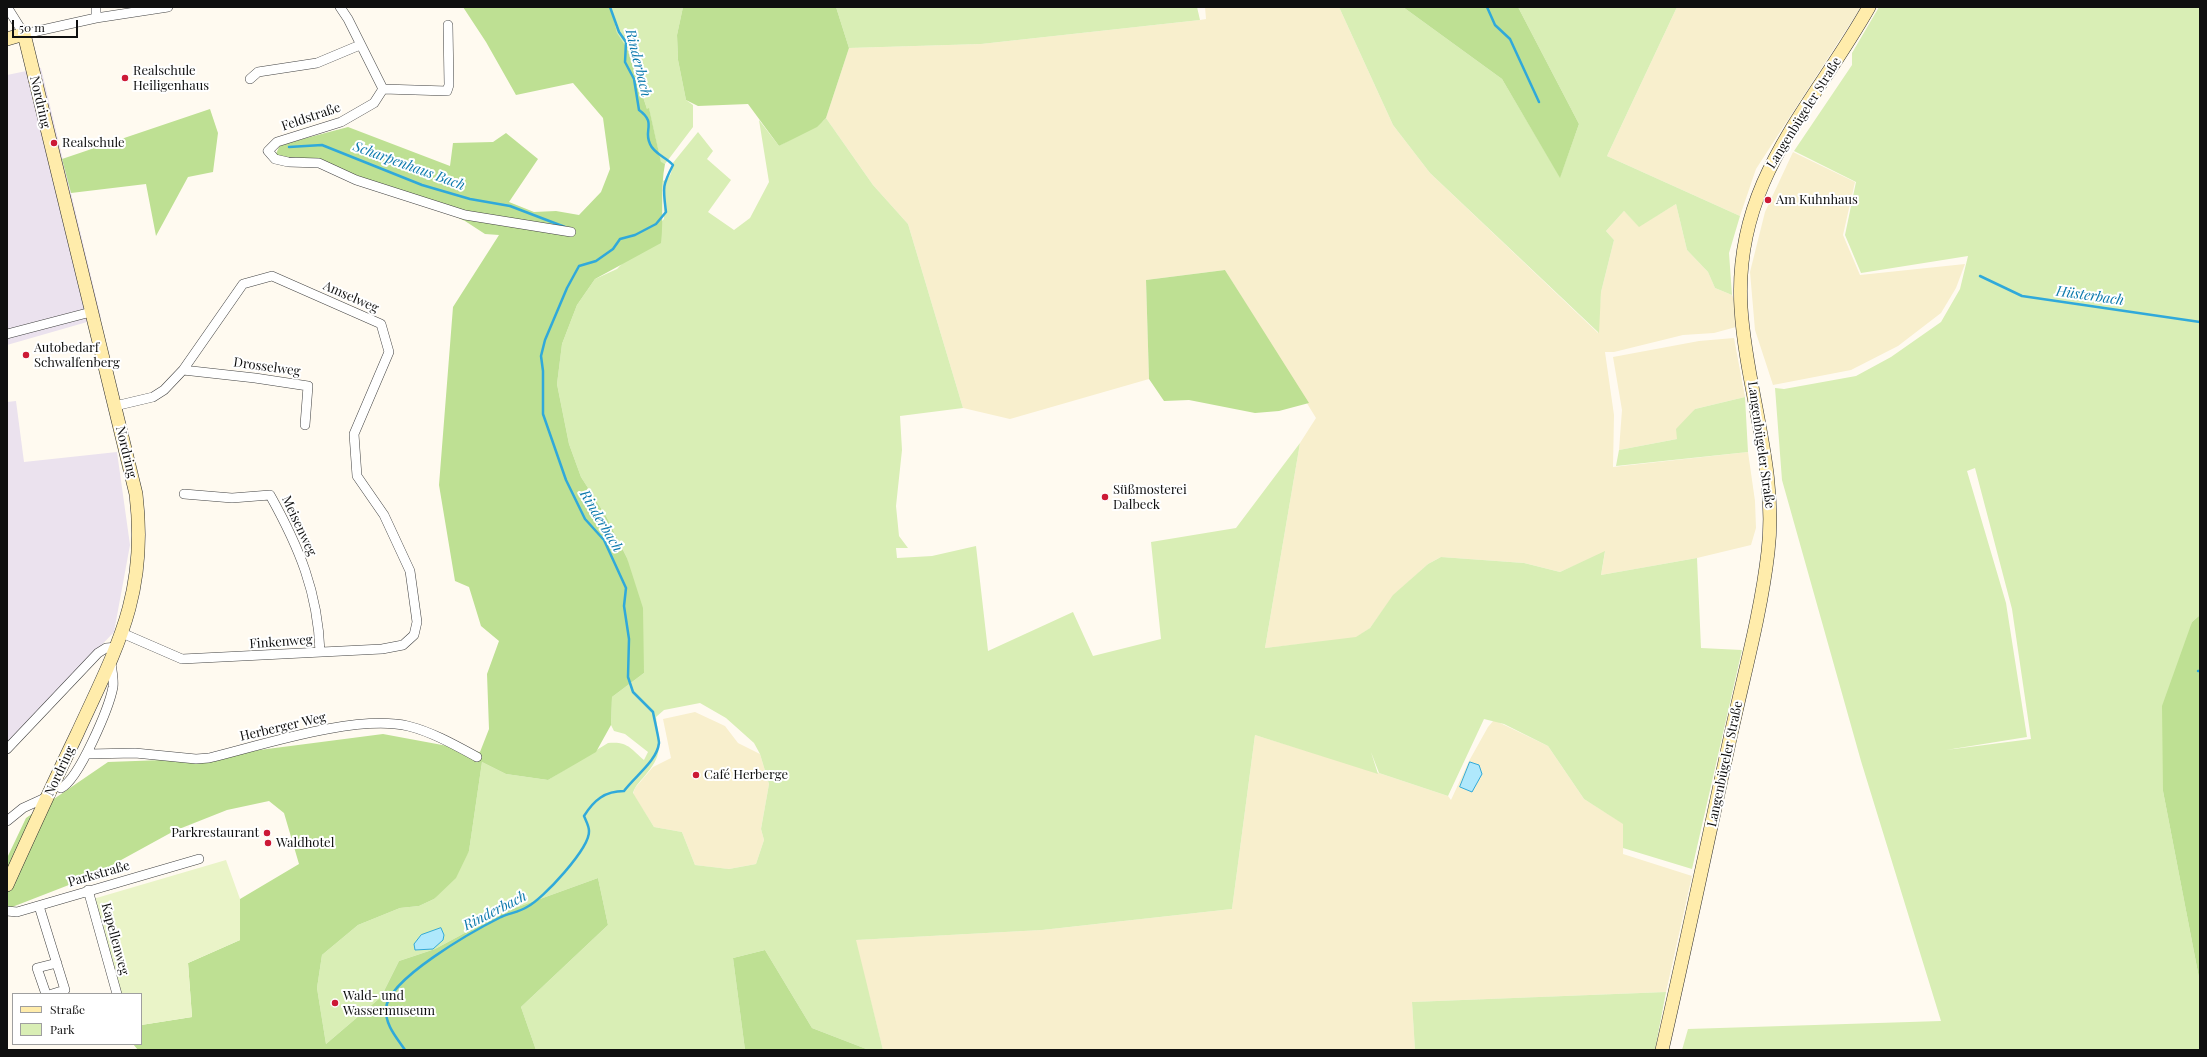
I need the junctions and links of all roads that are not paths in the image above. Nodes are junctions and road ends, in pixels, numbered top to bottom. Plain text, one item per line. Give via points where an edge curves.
1 (7, 7) edge
2 (96, 7) edge
3 (168, 7) edge
4 (340, 7) edge
5 (1869, 7) edge
6 (96, 18) junction
7 (448, 25) dead end
8 (24, 34) junction
9 (7, 39) edge
10 (360, 45) junction
11 (250, 79) dead end
12 (384, 89) junction
13 (571, 232) dead end
14 (91, 312) junction
15 (7, 334) edge
16 (183, 370) junction
17 (115, 406) junction
18 (305, 425) dead end
19 (184, 494) dead end
20 (415, 607) joint
21 (122, 633) junction
22 (117, 647) junction
23 (320, 652) junction
24 (110, 661) junction
25 (7, 749) edge
26 (88, 754) junction
27 (477, 757) dead end
28 (53, 784) junction
29 (47, 797) junction
30 (7, 821) edge
31 (198, 859) dead end
32 (7, 885) edge
33 (88, 890) junction
34 (39, 906) junction
35 (7, 911) edge
36 (57, 963) junction
37 (46, 993) edge
38 (55, 993) edge
39 (117, 993) edge
40 (1662, 1050) edge

1 - 8 street, Nordring
2 - 6 street
3 - 6 street
4 - 10 street
5 - 40 main road, Langenbügeler Straße via 1782,144 1763,180 1751,213 1741,261 1741,307 1768,476 1768,552 1740,694
6 - 8 street
7 - 12 street via 447,91
8 - 9 main road
8 - 14 main road, Nordring
10 - 11 street via 317,63 258,72
10 - 12 street
12 - 13 street, Feldstraße via 374,103 341,122 277,142 268,151 276,159 319,163 356,180 465,215
14 - 15 street
14 - 17 main road, Nordring
16 - 17 street, Amselweg via 164,390 153,397
16 - 18 street, Drosselweg via 308,386
16 - 20 street, Amselweg via 243,284 272,276 381,324 389,352 354,434 357,476 384,515 398,543 410,571
17 - 21 main road, Nordring via 136,494 139,520 137,576
19 - 23 street, Meisenweg via 232,498 270,495 292,537 315,600
20 - 23 street, Finkenweg via 414,635 403,645 382,649
21 - 22 main road, Nordring
21 - 23 street, Finkenweg via 182,659
22 - 24 main road, Nordring
22 - 25 street via 106,648 98,653
24 - 26 street via 112,691
24 - 28 main road, Nordring
26 - 27 street, Herberger Weg via 135,753 209,758 351,725 381,723 407,726 429,733
26 - 28 street via 68,784 61,788
28 - 29 main road, Nordring
29 - 30 street via 23,808
29 - 32 main road, Nordring
31 - 33 street, Parkstraße
33 - 34 street, Parkstraße
33 - 39 street, Kapellenweg
34 - 35 street, Parkstraße via 17,912
34 - 36 street
36 - 37 street via 37,968
36 - 38 street via 65,990

